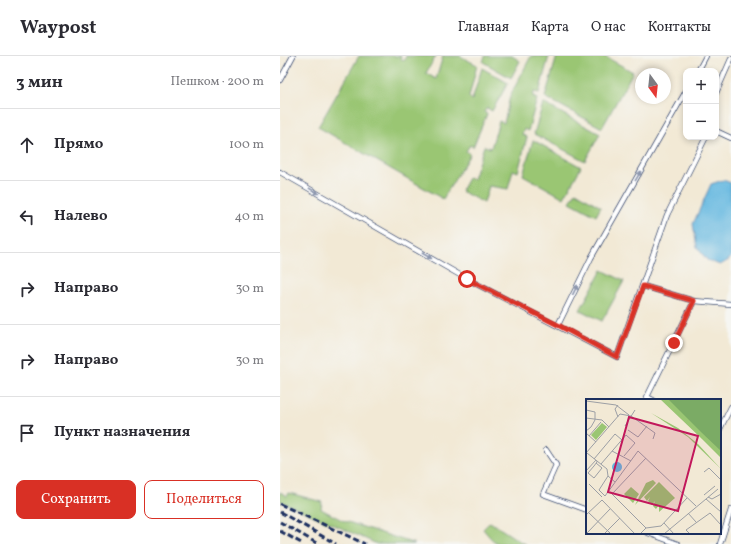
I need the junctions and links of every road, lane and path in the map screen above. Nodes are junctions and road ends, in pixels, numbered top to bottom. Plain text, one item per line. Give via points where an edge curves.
1 (293, 56) edge
2 (706, 56) edge
3 (731, 59) edge
4 (700, 68) edge
5 (280, 80) edge
6 (719, 86) edge
7 (683, 96) edge
8 (719, 132) edge
9 (731, 138) edge
10 (704, 140) edge
11 (280, 172) edge
12 (643, 286) junction
13 (694, 301) junction
14 (731, 304) edge
15 (558, 325) junction
16 (651, 399) edge
17 (731, 407) edge
18 (721, 427) edge
19 (546, 450) dead end
20 (586, 510) edge
21 (731, 510) edge
22 (651, 534) edge
23 (678, 544) edge
24 (720, 544) edge

1 - 5 lane
2 - 4 lane
3 - 6 lane
15 -> 7 lane via 591,258
8 - 9 lane
10 - 12 lane via 667,215
11 -> 15 lane via 467,279
12 - 13 lane
12 - 15 lane via 617,357
13 - 14 lane
13 - 16 lane via 647,397
17 - 18 lane
19 - 20 lane via 556,465 543,494
21 - 24 lane
22 - 23 lane

